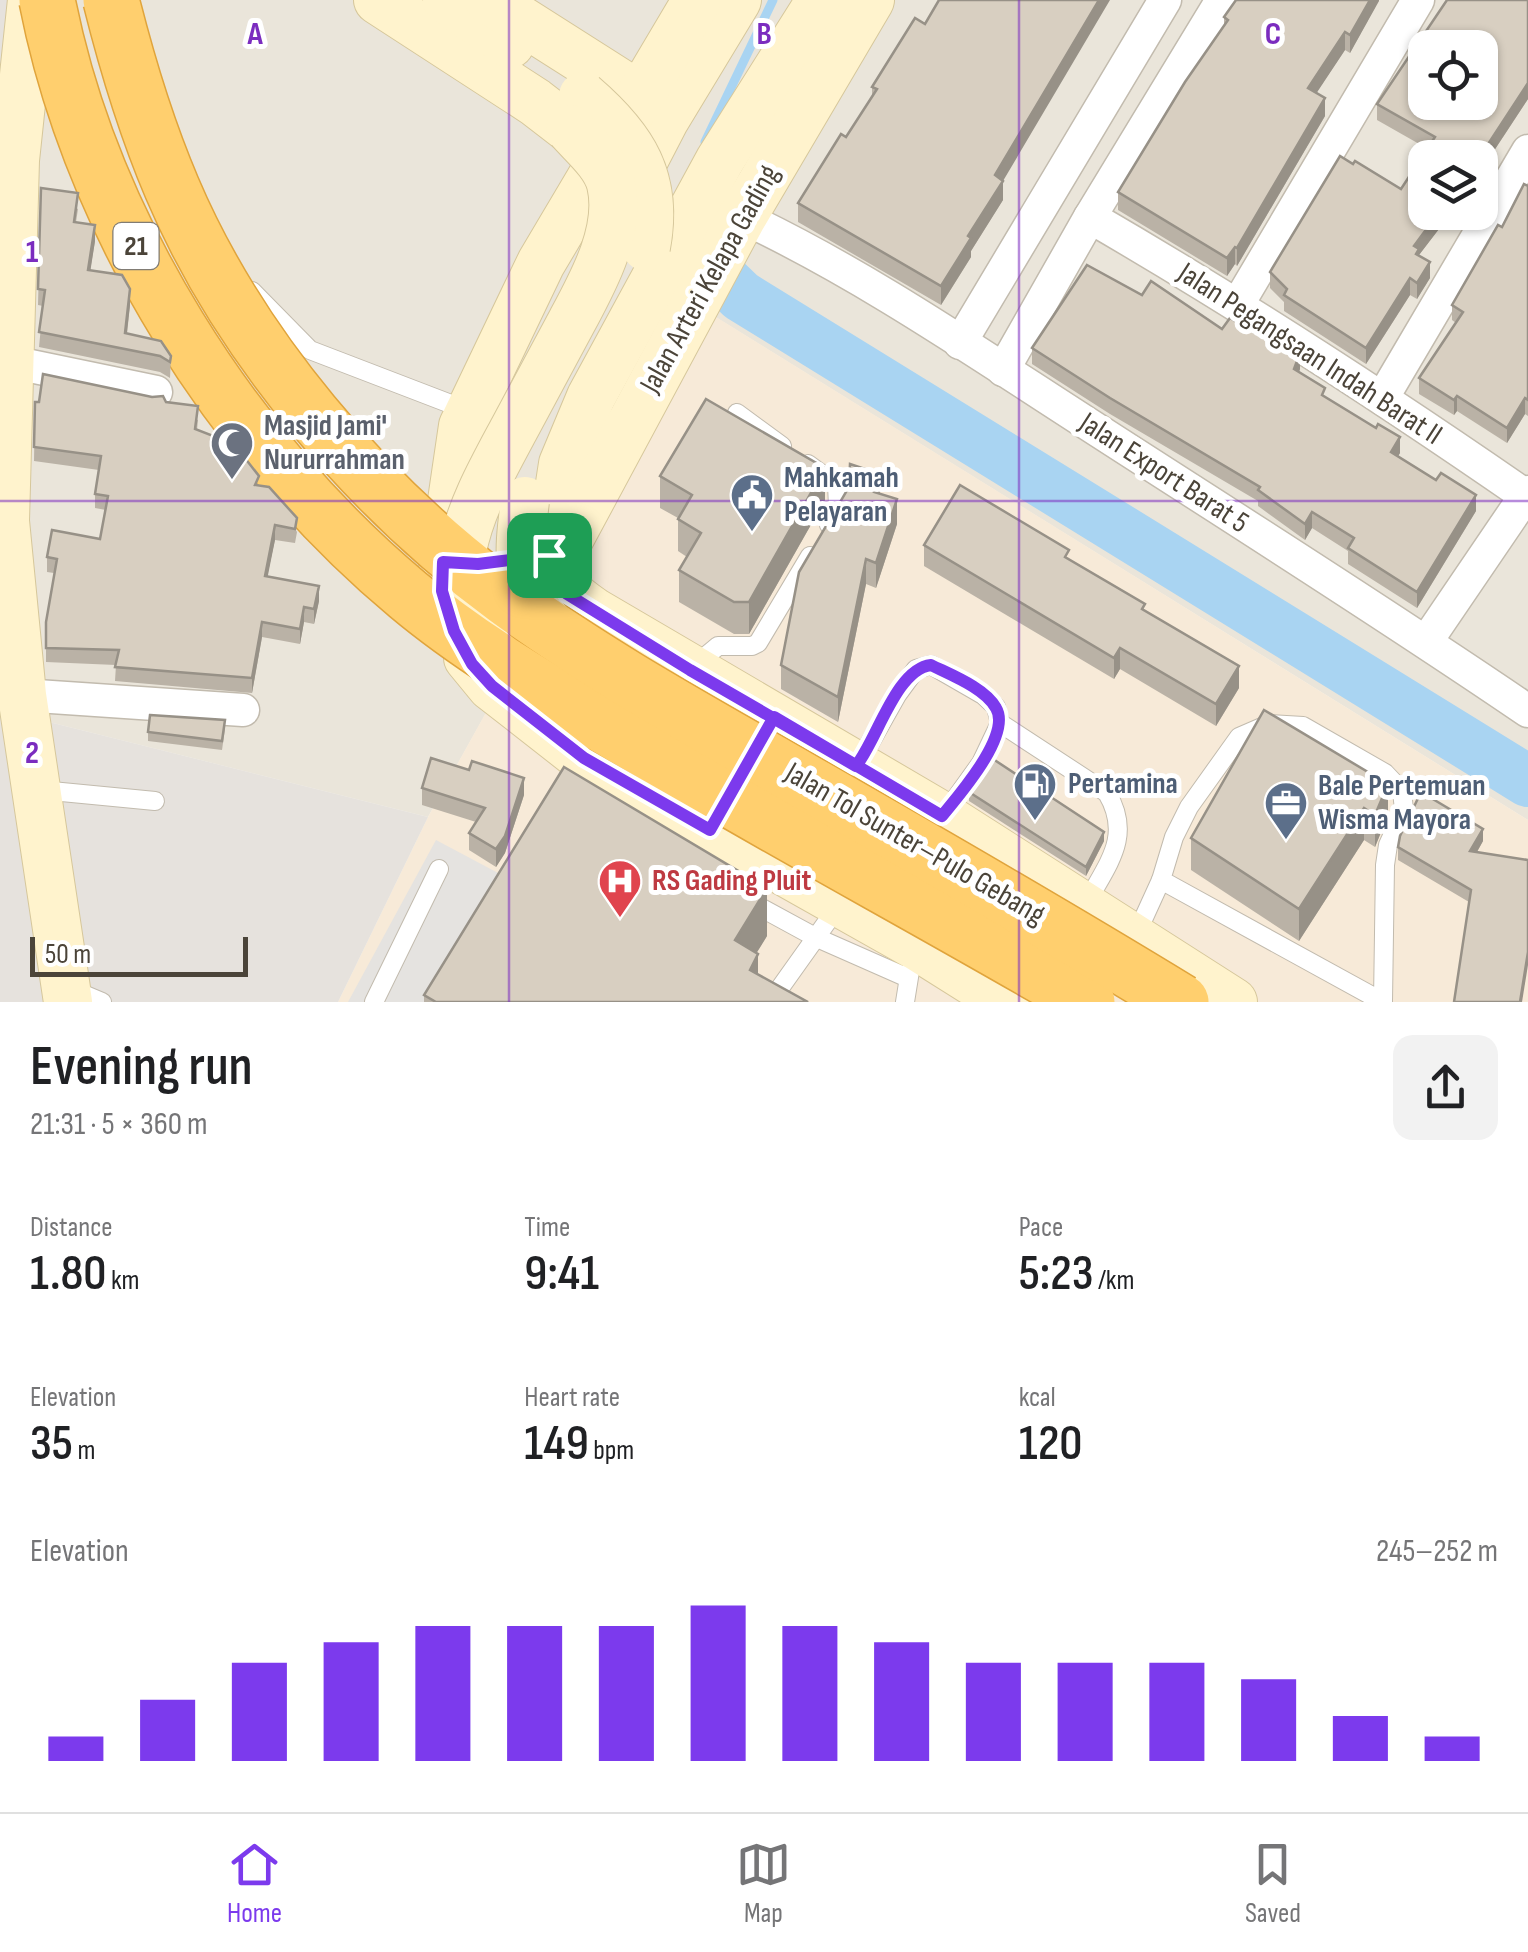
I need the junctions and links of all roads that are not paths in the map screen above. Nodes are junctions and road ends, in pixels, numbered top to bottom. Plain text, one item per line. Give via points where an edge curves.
1 (32, 0) edge
2 (47, 0) edge
3 (111, 0) edge
4 (378, 0) edge
5 (447, 0) edge
6 (489, 0) edge
7 (697, 0) edge
8 (737, 0) edge
9 (821, 0) edge
10 (870, 0) edge
11 (1165, 0) edge
12 (1222, 0) edge
13 (1418, 0) edge
14 (646, 107) junction
15 (1528, 151) edge
16 (8, 160) edge
17 (199, 216) dead end
18 (1090, 217) junction
19 (737, 227) junction
20 (685, 275) junction
21 (241, 280) junction
22 (209, 291) dead end
23 (176, 302) dead end
24 (1238, 304) junction
25 (144, 313) dead end
26 (960, 343) junction
27 (11, 362) junction
28 (1003, 370) junction
29 (156, 392) edge
30 (1383, 397) junction
31 (470, 412) junction
32 (737, 414) edge
33 (458, 477) junction
34 (1527, 494) edge
35 (2, 521) edge
36 (549, 555) junction
37 (443, 562) junction
38 (1426, 642) junction
39 (690, 670) junction
40 (22, 695) junction
41 (243, 710) dead end
42 (1528, 711) edge
43 (774, 717) junction
44 (1000, 722) junction
45 (856, 766) junction
46 (36, 790) junction
47 (155, 802) dead end
48 (942, 816) junction
49 (710, 830) junction
50 (439, 869) dead end
51 (1161, 880) junction
52 (728, 889) edge
53 (1086, 904) junction
54 (827, 921) junction
55 (1135, 937) junction
56 (912, 962) junction
57 (79, 997) edge
58 (1383, 1001) edge
59 (374, 1002) edge
60 (770, 1002) edge
61 (904, 1002) edge
62 (1006, 1002) edge
63 (1072, 1002) edge
64 (1087, 1002) edge
65 (1177, 1002) edge
66 (1233, 1002) edge

1 - 16 street
2 - 64 highway, Jalan Tol Sunter–Pulo Gebang / 21, bridge via 87,138 158,290 237,414 364,556 448,626 588,716
3 - 65 highway, Jalan Tol Sunter–Pulo Gebang / 21, bridge via 148,126 204,253 320,422 408,516 507,599 640,686
4 - 63 street, bridge via 570,129 610,180 609,237 590,288 477,498 462,544 462,598 476,632 505,663 563,704
5 - 65 street, bridge via 605,115 642,164 650,198 646,247 525,501 519,548 531,604 586,656
6 - 14 street
7 - 14 street
8 - 14 street
9 - 20 street, Jalan Arteri Kelapa Gading via 704,190
10 - 19 street, Jalan Arteri Kelapa Gading
11 - 26 street
12 - 18 street
13 - 24 street
14 - 31 street, bridge via 588,180
14 - 33 street, bridge via 590,263 488,440
15 - 30 street
16 - 27 street
17 - 21 lane
18 - 24 street, Jalan Pegangsaan Indah Barat II
18 - 28 street
19 - 20 street, Jalan Arteri Kelapa Gading
19 - 26 street, Jalan Export Barat 5 via 790,240
20 - 36 street, Jalan Arteri Kelapa Gading via 591,397 563,464
21 - 22 lane
21 - 31 lane via 310,350
23 - 25 lane
24 - 30 street, Jalan Pegangsaan Indah Barat II
26 - 28 street, Jalan Export Barat 5
27 - 29 street
27 - 35 street
28 - 38 street, Jalan Export Barat 5
30 - 34 street, Jalan Pegangsaan Indah Barat II
31 - 33 street
32 - 39 lane via 837,485 838,506 758,643 718,646
33 - 37 street
34 - 38 street
35 - 40 street
36 - 37 street
36 - 39 street via 567,594
37 - 49 street via 442,591 454,631 492,686 584,758
38 - 42 street, Jalan Export Barat 5
39 - 43 street
40 - 41 street
40 - 46 street
43 - 45 street
43 - 49 street
44 - 45 lane via 983,695 931,665 916,668
44 - 48 lane via 981,763
44 - 53 lane via 1113,804 1119,841
45 - 48 street
46 - 47 lane
46 - 57 street
48 - 53 street
49 - 54 street
50 - 59 lane
51 - 55 lane
51 - 58 lane
51 - 58 lane via 1189,808 1239,737 1269,724 1302,726 1384,773 1405,801 1385,865
52 - 54 lane
53 - 55 street
54 - 56 street
54 - 60 lane
55 - 66 street
56 - 61 lane
56 - 62 street

